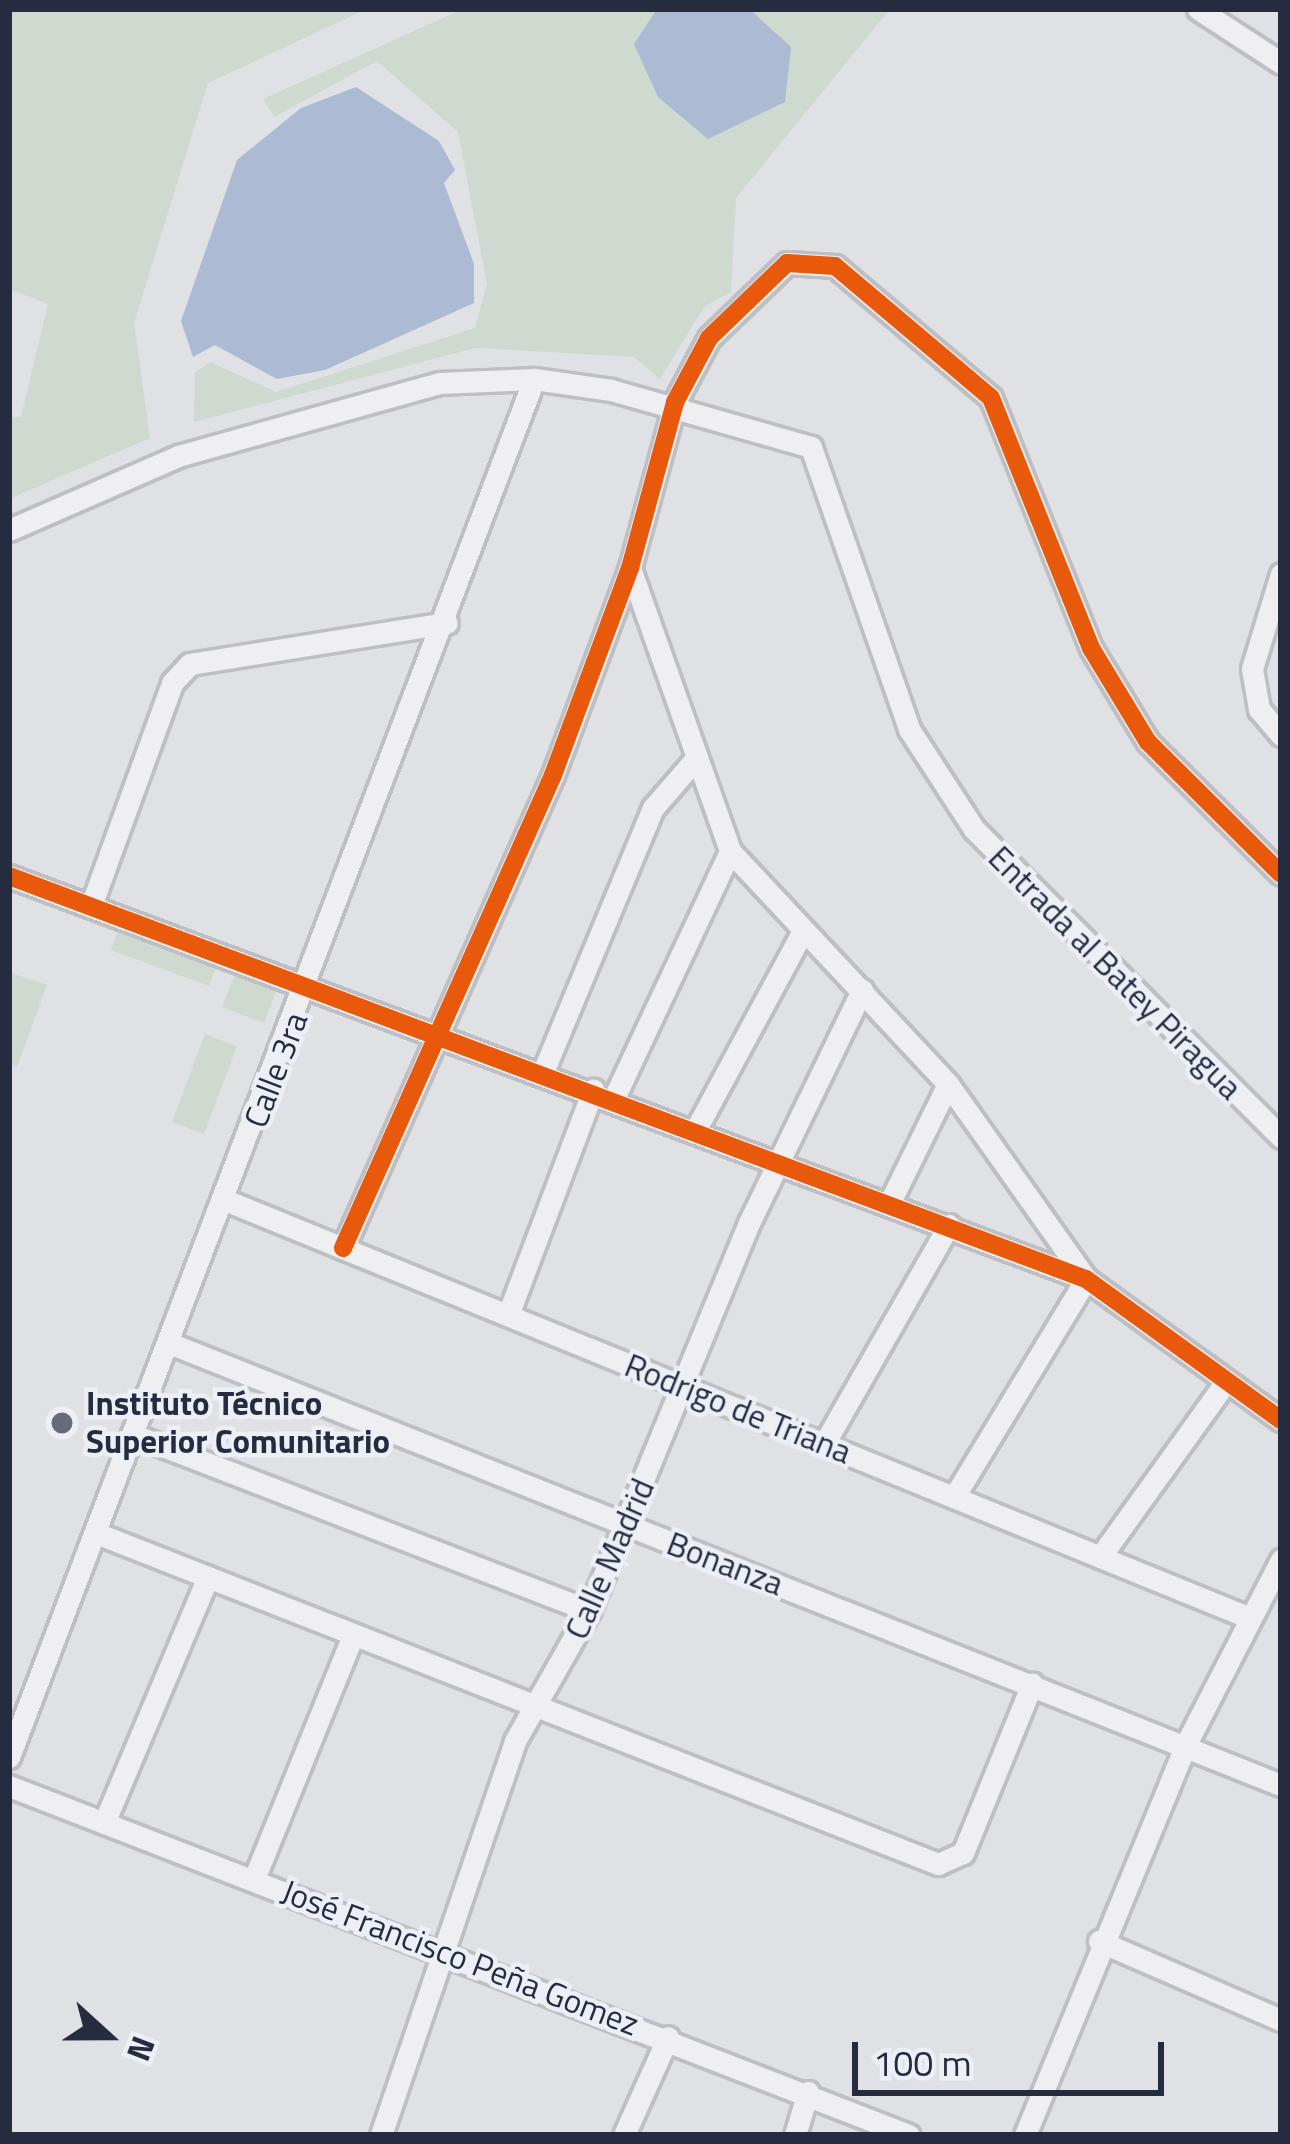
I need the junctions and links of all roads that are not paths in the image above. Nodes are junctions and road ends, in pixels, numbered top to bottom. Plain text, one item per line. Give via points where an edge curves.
1 (1198, 9) edge
2 (1281, 63) edge
3 (534, 379) junction
4 (675, 402) junction
5 (9, 530) edge
6 (630, 568) junction
7 (1281, 574) edge
8 (447, 622) junction
9 (1281, 735) edge
10 (693, 763) junction
11 (730, 851) junction
12 (1281, 874) edge
13 (9, 876) edge
14 (91, 906) junction
15 (802, 933) junction
16 (309, 984) junction
17 (862, 990) junction
18 (443, 1034) junction
19 (543, 1072) junction
20 (948, 1084) junction
21 (603, 1094) junction
22 (696, 1129) junction
23 (1281, 1137) edge
24 (782, 1161) junction
25 (225, 1200) junction
26 (890, 1202) junction
27 (949, 1225) junction
28 (343, 1248) junction
29 (1086, 1279) junction
30 (508, 1315) junction
31 (170, 1343) junction
32 (1225, 1383) junction
33 (684, 1387) junction
34 (1281, 1420) edge
35 (134, 1436) junction
36 (824, 1444) junction
37 (954, 1497) junction
38 (628, 1525) junction
39 (96, 1533) junction
40 (1100, 1557) junction
41 (1281, 1560) edge
42 (208, 1577) junction
43 (589, 1611) junction
44 (1250, 1618) junction
45 (353, 1635) junction
46 (1032, 1684) junction
47 (538, 1709) junction
48 (1187, 1742) junction
49 (9, 1757) edge
50 (1281, 1785) edge
51 (9, 1786) edge
52 (104, 1823) junction
53 (254, 1879) junction
54 (1099, 1941) junction
55 (437, 1949) junction
56 (1281, 2020) edge
57 (668, 2037) junction
58 (808, 2092) junction
59 (381, 2135) edge
60 (624, 2135) edge
61 (795, 2135) edge
62 (909, 2135) edge
63 (1025, 2135) edge

1 - 2 street
3 - 4 street, Entrada al Batey Piragua
3 - 5 street, Entrada al Batey Piragua via 439,383 178,456
3 - 8 street, Calle 3ra
4 - 6 street
4 - 12 street via 709,338 787,262 835,266 991,398 1090,648 1148,742
4 - 23 street, Entrada al Batey Piragua via 824,460 909,729 974,829
6 - 10 street
6 - 18 street
7 - 9 street via 1254,637 1259,709
8 - 14 street via 190,664 172,683
8 - 16 street, Calle 3ra
10 - 11 street
10 - 19 street via 653,808
11 - 15 street
11 - 21 street
13 - 14 street
14 - 16 street
15 - 17 street
15 - 22 street
16 - 18 street
16 - 25 street, Calle 3ra
17 - 20 street
17 - 24 street, Calle Madrid
18 - 19 street
18 - 28 street
19 - 21 street
20 - 26 street
20 - 29 street
21 - 22 street
21 - 30 street
22 - 24 street
24 - 26 street
24 - 33 street, Calle Madrid
25 - 28 street, Rodrigo de Triana
25 - 31 street, Calle 3ra
26 - 27 street
27 - 29 street
27 - 36 street
28 - 30 street, Rodrigo de Triana
29 - 32 street
29 - 37 street
30 - 33 street, Rodrigo de Triana
31 - 35 street, Calle 3ra
31 - 38 street, Bonanza
32 - 34 street
32 - 40 street
33 - 36 street, Rodrigo de Triana
33 - 38 street, Calle Madrid
35 - 39 street, Calle 3ra
35 - 43 street
36 - 37 street, Rodrigo de Triana
37 - 40 street, Rodrigo de Triana
38 - 43 street, Calle Madrid
38 - 46 street, Bonanza
39 - 42 street
39 - 49 street, Calle 3ra
40 - 44 street, Rodrigo de Triana
41 - 44 street
42 - 45 street
42 - 52 street
43 - 47 street, Calle Madrid
44 - 48 street
45 - 47 street
45 - 53 street
46 - 47 street via 963,1853 938,1864
46 - 48 street, Bonanza
47 - 55 street, Calle Madrid via 515,1742
48 - 50 street, Bonanza
48 - 54 street
51 - 52 street, José Francisco Peña Gomez
52 - 53 street, José Francisco Peña Gomez
53 - 55 street, José Francisco Peña Gomez
54 - 56 street
54 - 63 street
55 - 57 street, José Francisco Peña Gomez
55 - 59 street, Calle Madrid
57 - 58 street, José Francisco Peña Gomez
57 - 60 street
58 - 61 street
58 - 62 street, José Francisco Peña Gomez

